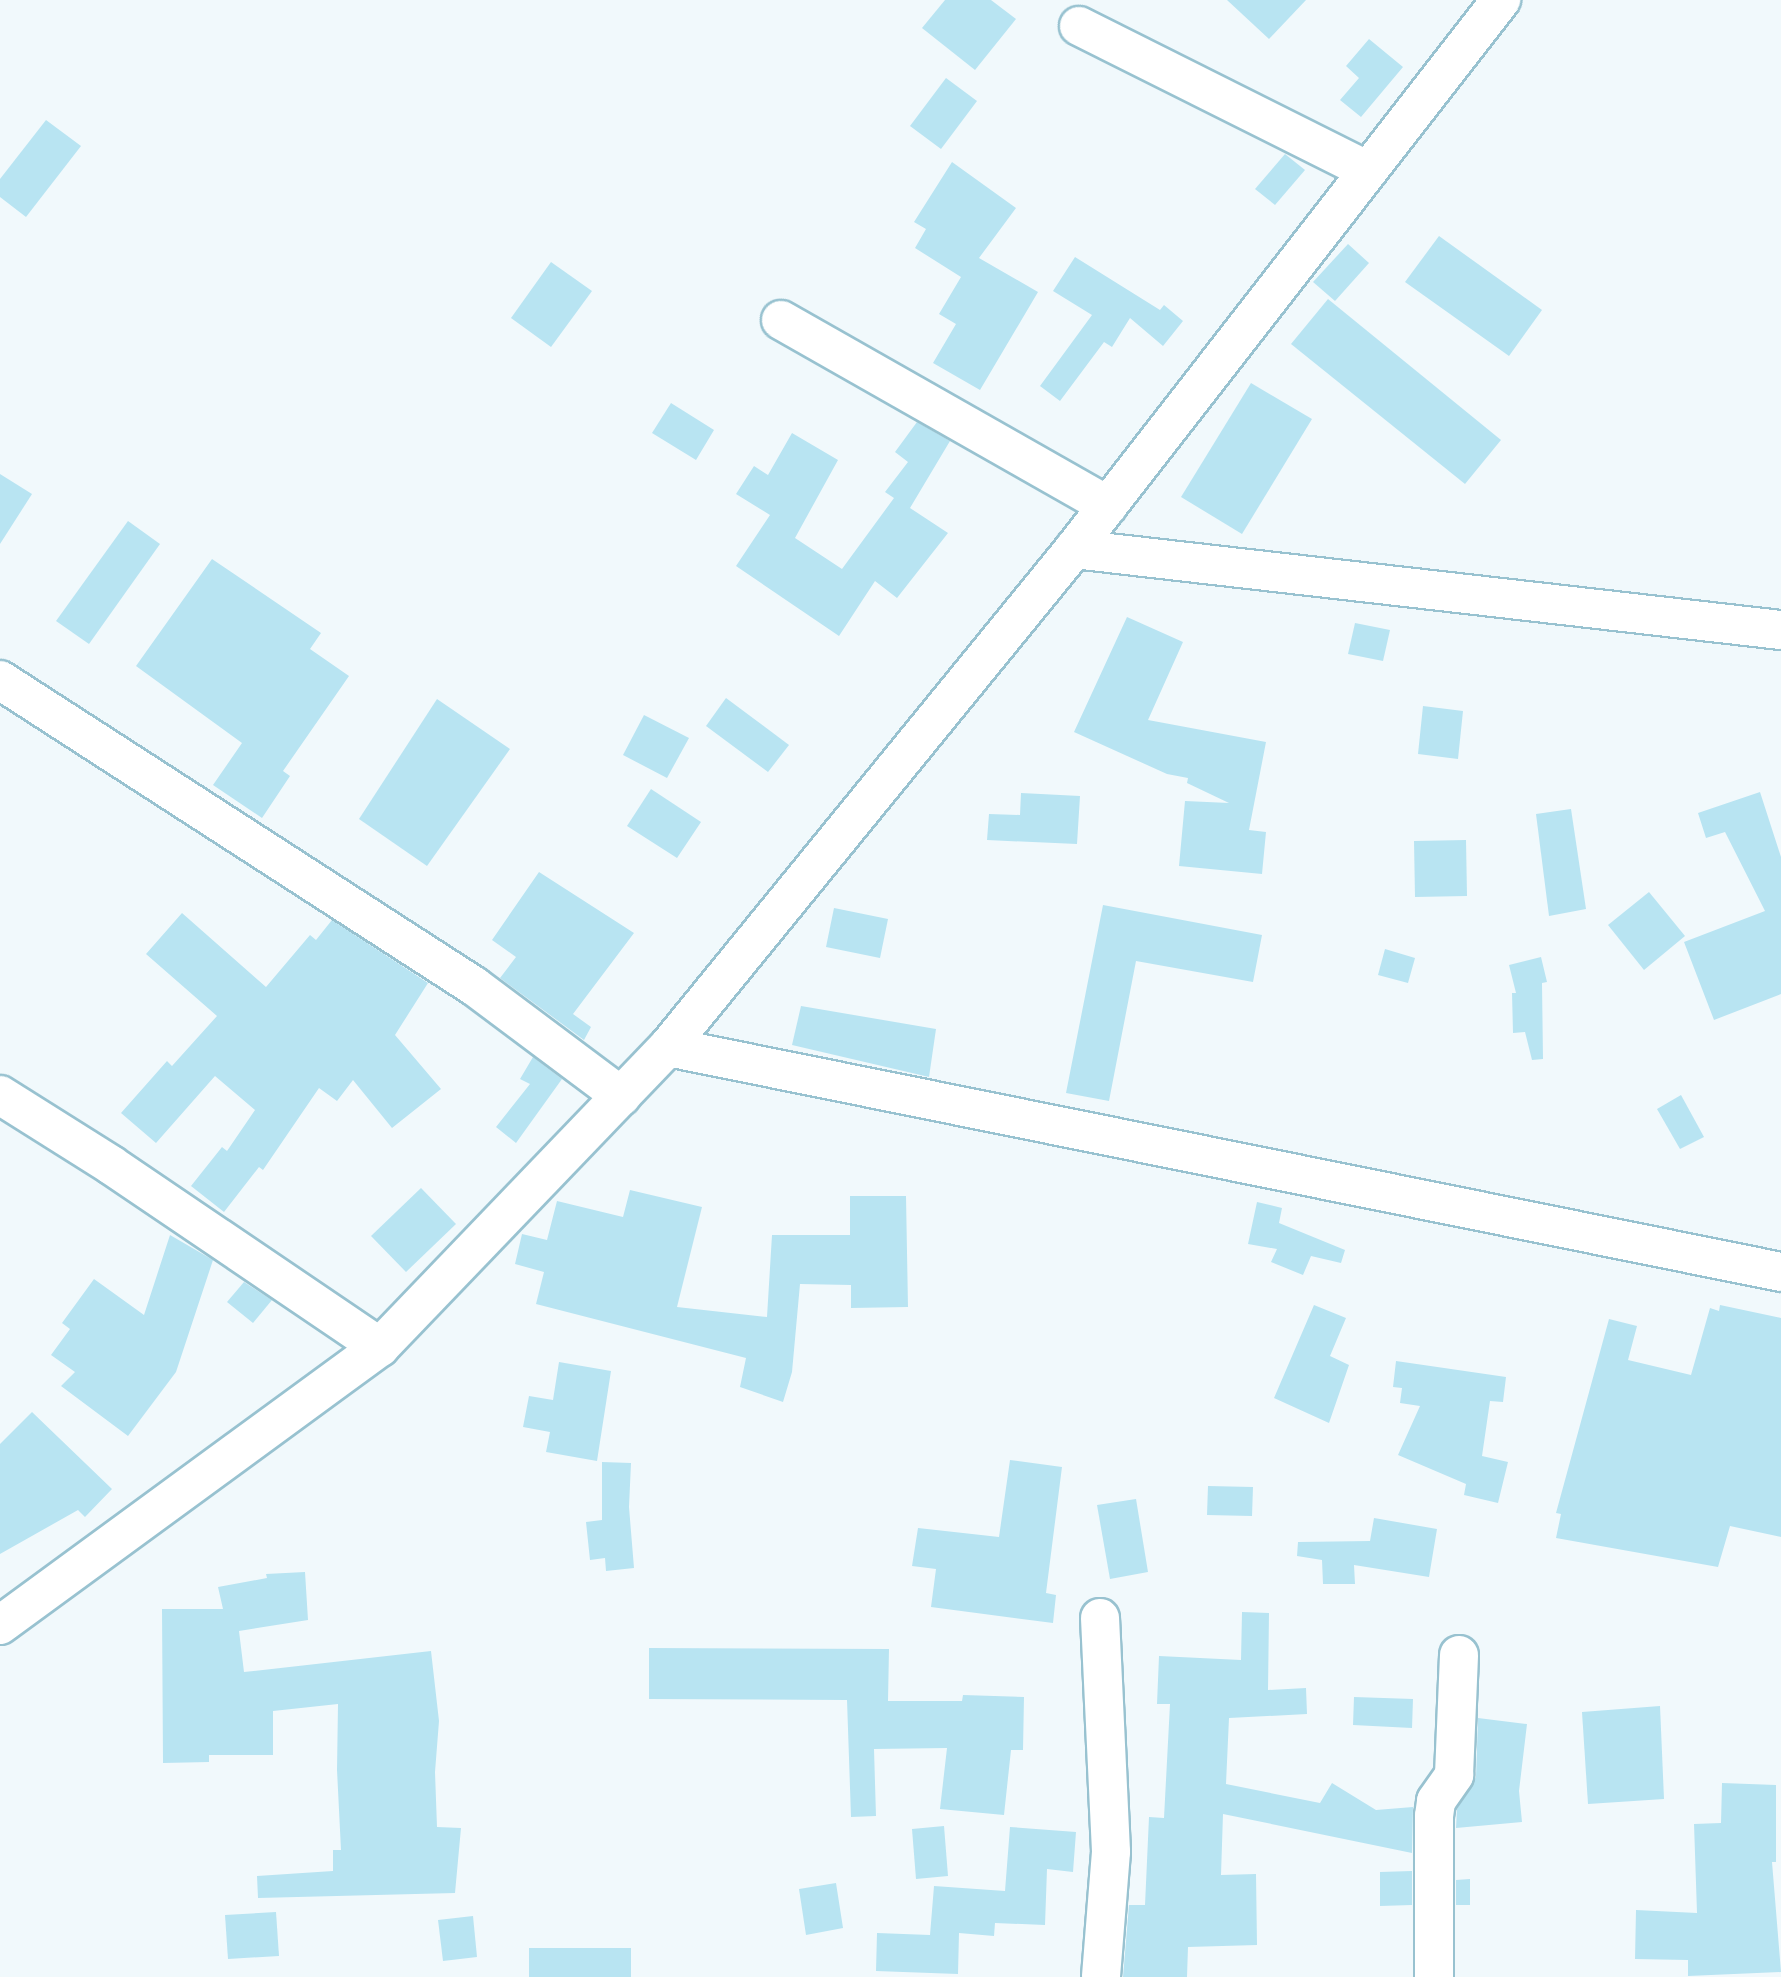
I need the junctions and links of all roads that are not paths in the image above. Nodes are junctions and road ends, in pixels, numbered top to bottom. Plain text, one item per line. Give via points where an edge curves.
1 (1501, 0) edge
2 (1079, 26) dead end
3 (1368, 171) junction
4 (781, 320) dead end
5 (1108, 506) junction
6 (1074, 549) junction
7 (1781, 630) edge
8 (0, 680) edge
9 (668, 1047) junction
10 (0, 1095) edge
11 (621, 1096) junction
12 (1781, 1242) edge
13 (1739, 1263) junction
14 (1781, 1272) edge
15 (380, 1347) junction
16 (1100, 1618) dead end
17 (0, 1625) edge
18 (1459, 1655) dead end
19 (1101, 1977) edge
20 (1434, 1977) edge

1 - 3 street
2 - 3 street
3 - 5 street
4 - 5 street
5 - 6 street
6 - 7 street
6 - 9 street
8 - 11 street via 474,986
9 - 11 street
9 - 13 street
10 - 15 street
11 - 15 street
12 - 13 street
13 - 14 street
15 - 17 street
16 - 19 street via 1111,1852
18 - 20 street via 1454,1775 1436,1801 1434,1816

